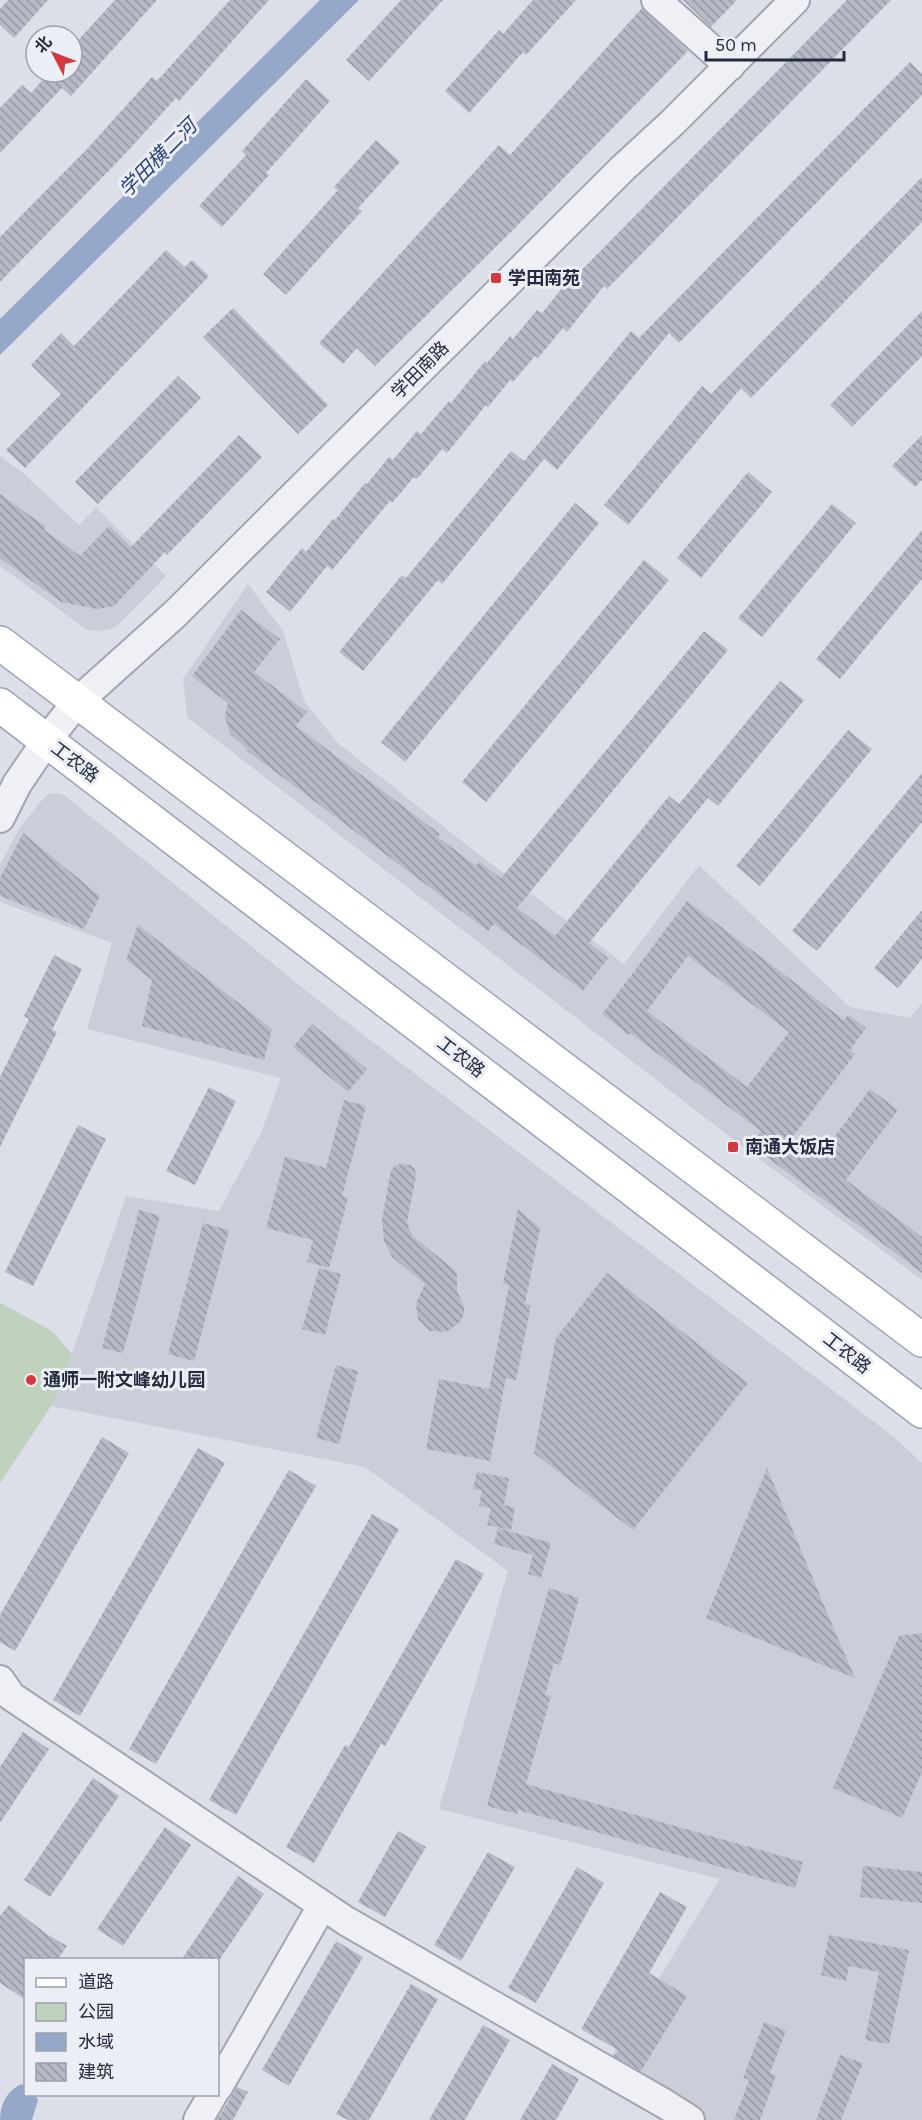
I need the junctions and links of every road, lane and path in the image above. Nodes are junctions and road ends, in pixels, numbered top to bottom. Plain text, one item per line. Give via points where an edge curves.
1 (656, 0) edge
2 (795, 0) edge
3 (730, 66) junction
4 (0, 643) edge
5 (77, 702) junction
6 (0, 705) edge
7 (47, 740) junction
8 (0, 818) edge
9 (922, 1340) edge
10 (922, 1411) edge
11 (0, 1680) edge
12 (322, 1906) junction
13 (219, 2085) edge
14 (212, 2096) edge
15 (198, 2120) edge
16 (690, 2120) edge

1 - 3 street
2 - 3 street, 学田南路
3 - 5 street, 学田南路 via 622,168 174,615
4 - 5 main road
5 - 7 street, 学田南路
5 - 9 main road
6 - 7 main road, 工农路
7 - 8 street, 学田南路
7 - 10 main road, 工农路
11 - 12 street via 11,1696
12 - 13 street
12 - 16 street
14 - 15 street

